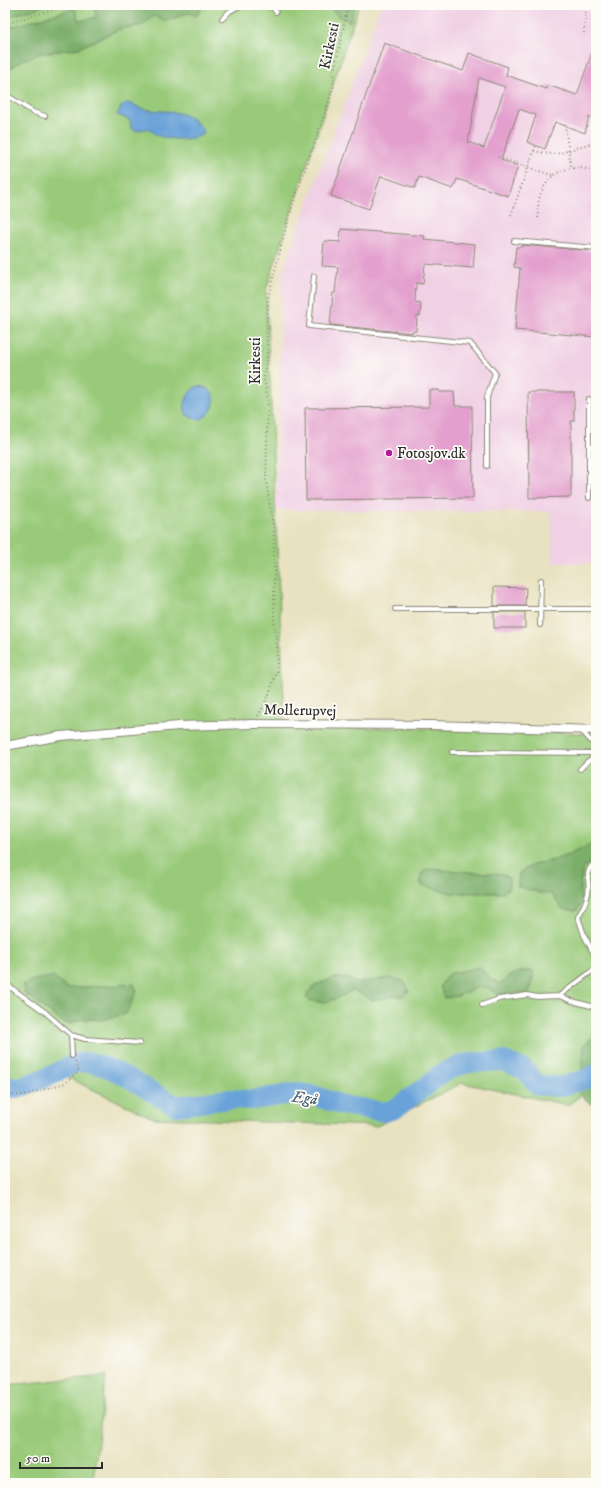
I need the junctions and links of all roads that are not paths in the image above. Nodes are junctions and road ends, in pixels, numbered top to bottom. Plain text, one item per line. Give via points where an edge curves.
1 (241, 5) edge
2 (271, 5) edge
3 (276, 12) dead end
4 (222, 19) dead end
5 (5, 94) edge
6 (44, 116) dead end
7 (514, 241) dead end
8 (596, 248) edge
9 (314, 276) dead end
10 (589, 399) dead end
11 (590, 446) junction
12 (596, 446) edge
13 (487, 466) dead end
14 (589, 498) dead end
15 (541, 580) dead end
16 (396, 609) dead end
17 (540, 609) junction
18 (596, 609) edge
19 (540, 625) dead end
20 (582, 730) junction
21 (596, 730) edge
22 (5, 746) edge
23 (596, 747) edge
24 (452, 752) dead end
25 (596, 753) edge
26 (596, 756) edge
27 (580, 769) dead end
28 (596, 862) edge
29 (596, 958) edge
30 (596, 968) edge
31 (5, 984) edge
32 (559, 996) junction
33 (482, 1005) dead end
34 (591, 1006) dead end
35 (71, 1035) junction
36 (140, 1042) dead end
37 (72, 1056) dead end

1 - 4 lane
2 - 3 lane
5 - 6 lane
7 - 8 lane
9 - 13 lane via 309,326 470,344 495,373 487,397
10 - 11 lane
11 - 12 lane
11 - 14 lane
15 - 17 lane
16 - 17 lane
17 - 18 lane
17 - 19 lane
20 - 21 street, Mollerupvej
20 - 22 street, Mollerupvej via 431,724 179,726 61,736
20 - 23 lane
24 - 25 lane
26 - 27 lane
28 - 29 lane via 588,869 588,893 578,918
30 - 32 lane
31 - 35 lane via 45,1012
32 - 33 lane via 516,996 499,998
32 - 34 lane
35 - 36 lane via 85,1039
35 - 37 lane

